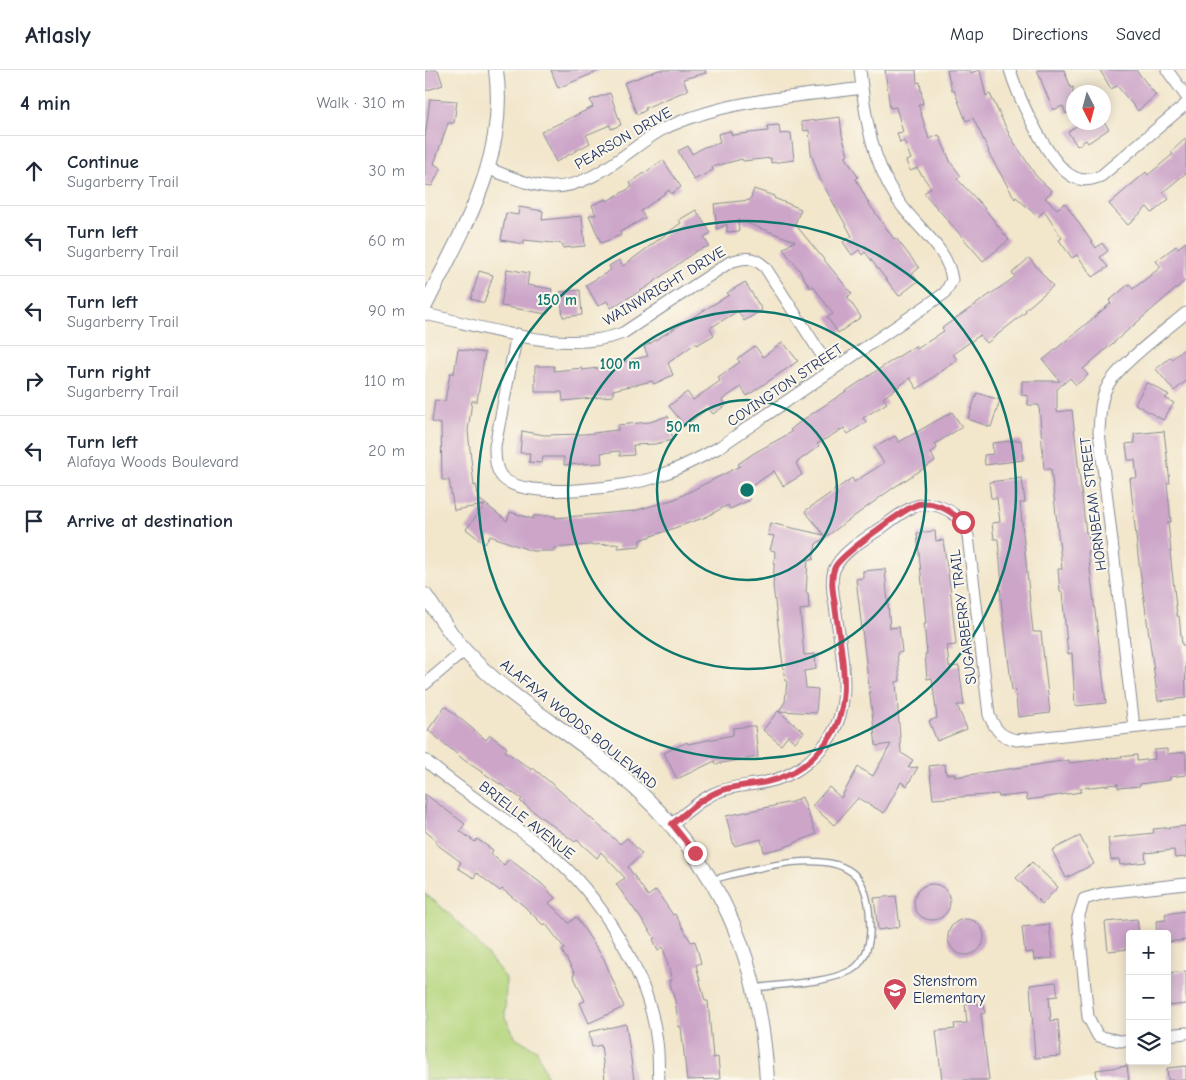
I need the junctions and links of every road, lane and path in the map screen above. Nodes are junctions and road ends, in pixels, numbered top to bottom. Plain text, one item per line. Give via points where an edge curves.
1 (496, 70) edge
2 (860, 70) edge
3 (1010, 70) edge
4 (1167, 70) edge
5 (862, 88) junction
6 (1186, 96) edge
7 (1186, 104) edge
8 (489, 168) junction
9 (425, 306) edge
10 (1186, 313) edge
11 (425, 314) edge
12 (517, 334) junction
13 (832, 371) junction
14 (425, 595) edge
15 (465, 650) junction
16 (425, 684) edge
17 (1186, 722) edge
18 (1134, 727) junction
19 (425, 760) edge
20 (672, 824) junction
21 (711, 880) junction
22 (1186, 884) edge
23 (756, 988) junction
24 (1186, 1033) edge
25 (1171, 1035) edge
26 (1126, 1040) edge
27 (659, 1080) edge
28 (767, 1080) edge

1 - 8 street via 499,113
2 - 5 street, COVINGTON STREET
3 - 7 street via 1016,91 1035,130 1064,171 1077,179 1090,180 1101,176
4 - 6 street
5 - 8 street, PEARSON DRIVE via 724,107 691,117 659,131 598,173 579,182 552,187 531,184
5 - 13 street, COVINGTON STREET via 867,126 883,175 897,200 947,260 951,280 945,293
8 - 9 street
10 - 18 street, HORNBEAM STREET via 1120,370 1107,386 1100,410 1099,432
11 - 12 street, WAINWRIGHT DRIVE
12 - 13 street, WAINWRIGHT DRIVE via 559,343 605,340 623,332 730,262 745,257 756,259 765,267
12 - 13 street, COVINGTON STREET via 495,459 503,478 513,484 533,488 592,489 624,486 655,478 718,448
14 - 15 street, ALAFAYA WOODS BOULEVARD
15 - 16 street
15 - 20 street, ALAFAYA WOODS BOULEVARD via 502,685 640,791
17 - 18 street, SUGARBERRY TRAIL
18 - 20 street, SUGARBERRY TRAIL via 1017,740 1005,738 995,730 989,715 966,530 963,522 951,511 920,504 905,510 846,555 835,568 833,589 844,683 843,705 837,727 826,744 807,765 788,777 715,793
19 - 27 street, BRIELLE AVENUE via 548,852 605,913 630,957 646,997 657,1041
20 - 21 street, ALAFAYA WOODS BOULEVARD
21 - 23 street, ALAFAYA WOODS BOULEVARD via 745,954
21 - 23 lane via 751,870 825,862 845,867 862,884 866,894 869,942 858,965 829,978
22 - 26 street via 1105,893 1084,899 1077,918 1089,1017 1098,1036
23 - 28 street, ALAFAYA WOODS BOULEVARD via 765,1038
24 - 25 street

